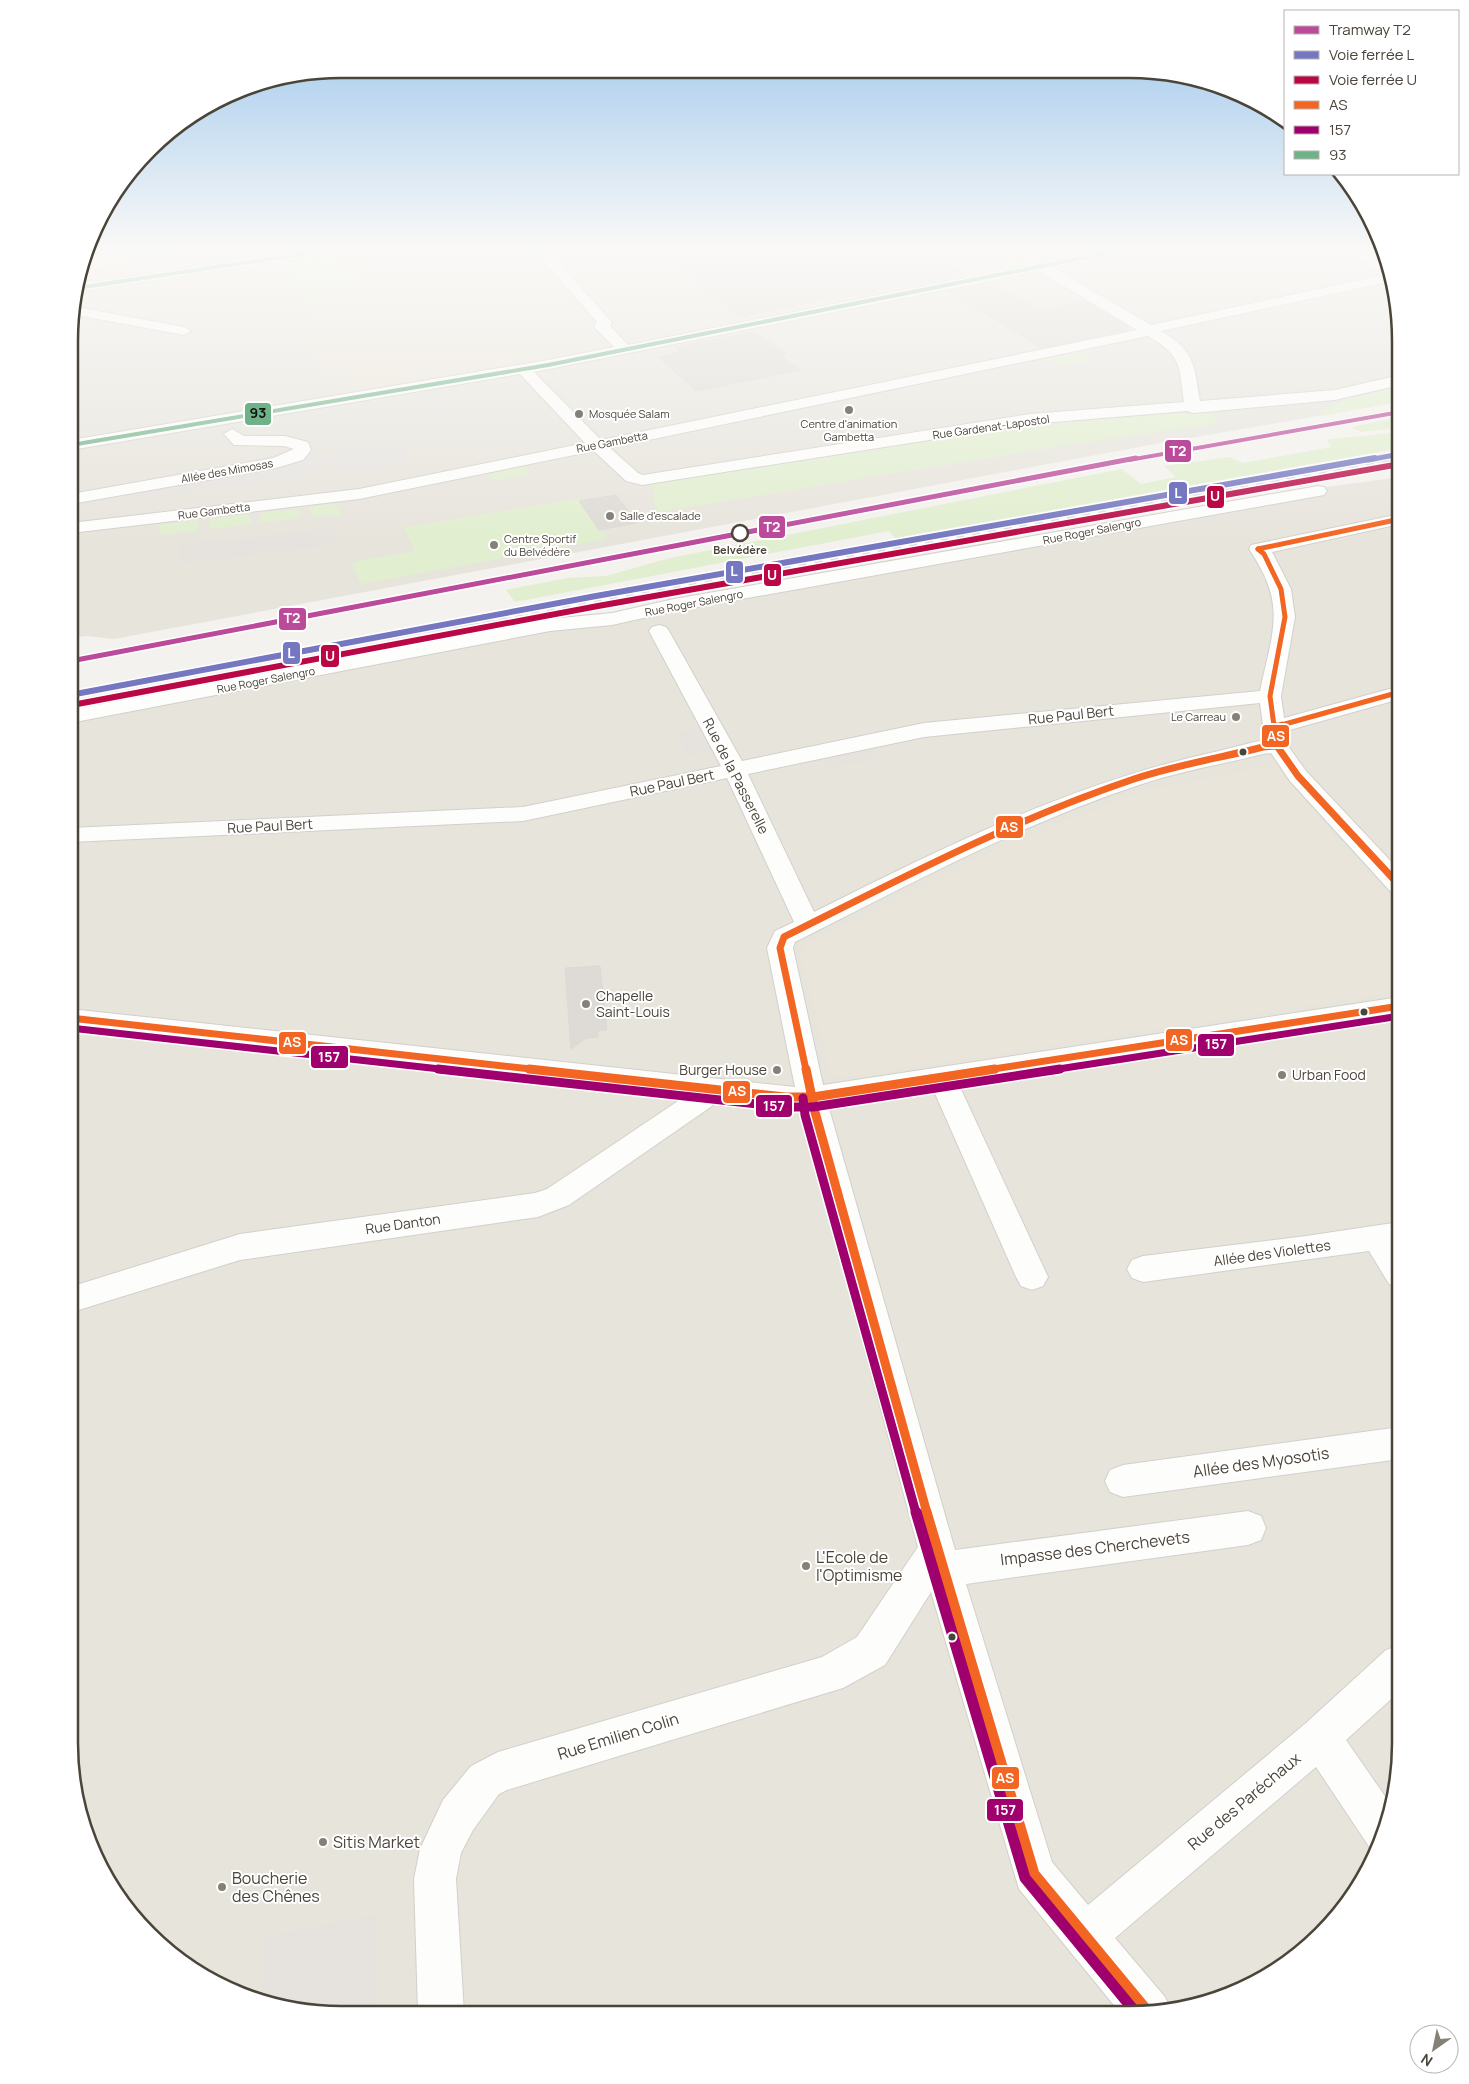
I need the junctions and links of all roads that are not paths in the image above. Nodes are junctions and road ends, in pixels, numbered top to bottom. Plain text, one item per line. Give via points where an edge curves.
1 (629, 349) edge
2 (1069, 349) edge
3 (1176, 349) edge
4 (625, 350) joint
5 (523, 369) junction
6 (1392, 382) edge
7 (1193, 408) junction
8 (228, 426) junction
9 (78, 444) edge
10 (597, 445) junction
11 (1318, 491) dead end
12 (78, 498) edge
13 (1392, 521) edge
14 (78, 527) edge
15 (658, 631) dead end
16 (1392, 695) edge
17 (1270, 696) junction
18 (78, 715) edge
19 (1276, 737) junction
20 (735, 770) junction
21 (78, 835) edge
22 (1392, 877) edge
23 (808, 925) junction
24 (1392, 1007) edge
25 (78, 1019) edge
26 (942, 1078) junction
27 (705, 1088) junction
28 (813, 1097) junction
29 (1388, 1236) edge
30 (1392, 1249) edge
31 (1143, 1269) dead end
32 (1032, 1277) dead end
33 (78, 1298) edge
34 (1392, 1444) edge
35 (1123, 1481) dead end
36 (1248, 1528) dead end
37 (940, 1559) junction
38 (1392, 1671) edge
39 (1320, 1736) junction
40 (1379, 1824) edge
41 (1084, 1936) junction
42 (441, 2006) edge
43 (1143, 2006) edge

1 - 4 street
2 - 10 street, Rue Gambetta
3 - 7 street via 1186,362
4 - 5 street
5 - 8 street
5 - 10 street
6 - 7 street, Rue Gardenat-Lapostol via 1335,395
7 - 10 street, Rue Gardenat-Lapostol via 1030,419 642,480 632,477
8 - 9 street
8 - 12 street, Allée des Mimosas via 240,441 293,442 303,450 297,456 276,463
10 - 14 street, Rue Gambetta via 359,494
11 - 18 street, Rue Roger Salengro via 674,605 608,620 550,626
13 - 17 street via 1258,549 1264,554 1281,589 1285,616
15 - 20 street, Rue de la Passerelle
16 - 19 street
17 - 19 street
17 - 20 street, Rue Paul Bert via 924,730
19 - 22 street via 1298,776
19 - 23 street via 1263,747 1121,783 977,841
20 - 21 street, Rue Paul Bert via 523,814
20 - 23 street, Rue de la Passerelle
23 - 28 street via 784,937 780,948
24 - 26 street
25 - 27 street
26 - 28 street
26 - 32 street
27 - 28 street
27 - 33 street, Rue Danton via 702,1099 558,1197 538,1205 240,1248
28 - 37 street
29 - 30 street
29 - 31 street, Allée des Violettes
34 - 35 street, Allée des Myosotis
36 - 37 street, Impasse des Cherchevets
37 - 41 street via 1034,1874
37 - 42 street, Rue Emilien Colin via 871,1651 829,1674 498,1772 486,1780 458,1814 441,1849 435,1879
38 - 39 street, Rue des Paréchaux
39 - 40 street
39 - 41 street, Rue des Paréchaux
41 - 43 street

